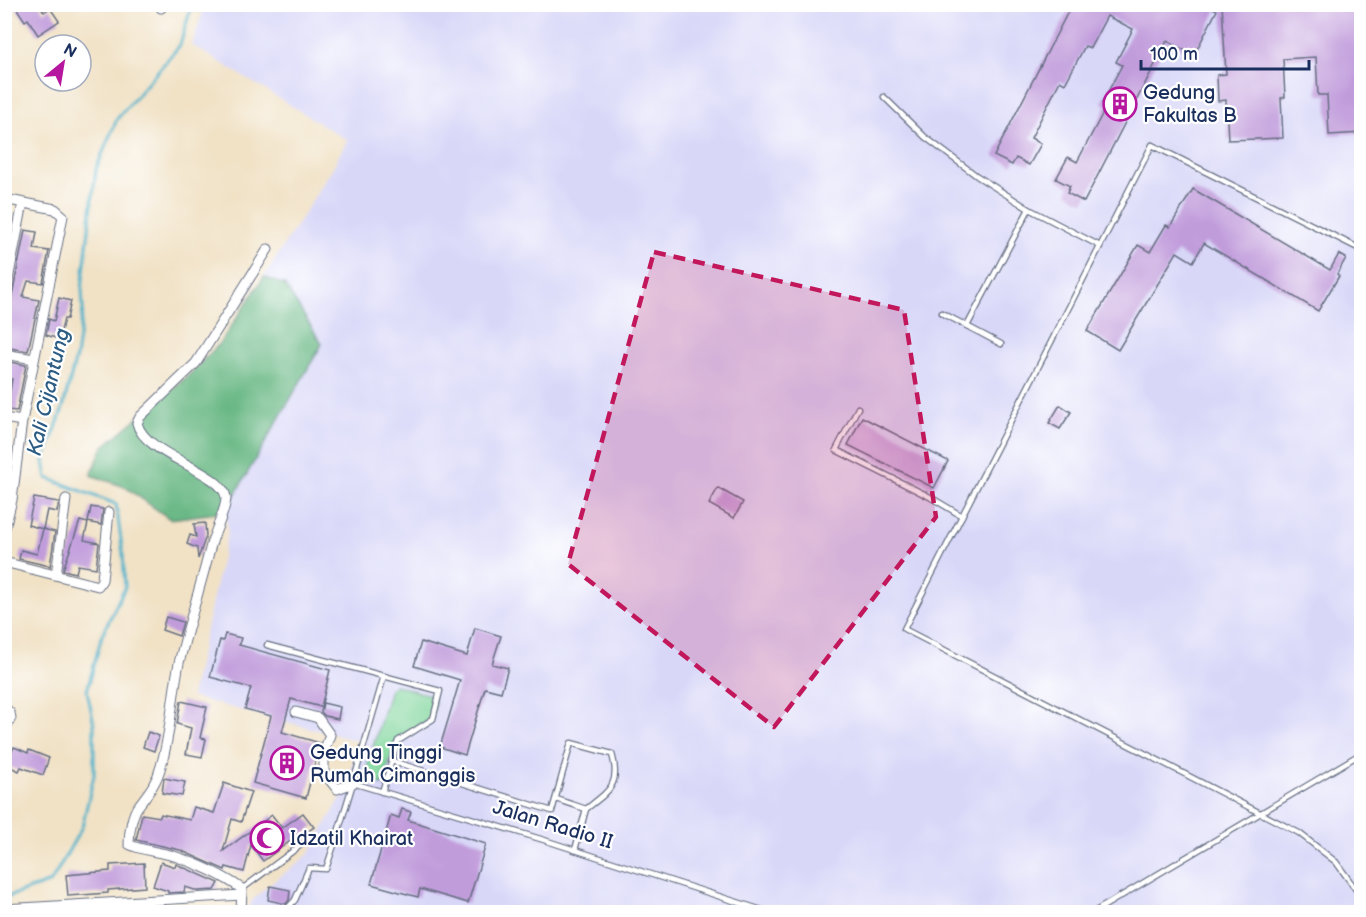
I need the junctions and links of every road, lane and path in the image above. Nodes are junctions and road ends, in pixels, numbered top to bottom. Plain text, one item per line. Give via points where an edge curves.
1 (884, 97) dead end
2 (4, 199) edge
3 (23, 203) junction
4 (1029, 209) junction
5 (1100, 246) junction
6 (268, 249) dead end
7 (1362, 250) edge
8 (4, 300) edge
9 (942, 313) dead end
10 (967, 326) junction
11 (1001, 344) dead end
12 (4, 354) edge
13 (34, 359) junction
14 (858, 408) dead end
15 (4, 418) edge
16 (22, 421) junction
17 (66, 499) dead end
18 (109, 512) dead end
19 (962, 516) junction
20 (4, 532) edge
21 (4, 562) edge
22 (56, 575) junction
23 (267, 645) dead end
24 (384, 676) junction
25 (4, 707) edge
26 (296, 712) dead end
27 (4, 729) edge
28 (1362, 753) edge
29 (392, 761) junction
30 (352, 783) junction
31 (382, 792) junction
32 (556, 799) junction
33 (586, 809) junction
34 (1261, 813) junction
35 (335, 843) junction
36 (574, 849) junction
37 (242, 892) junction
38 (1362, 898) edge
39 (4, 909) edge
40 (241, 912) edge
41 (284, 912) edge
42 (768, 912) edge
43 (1094, 912) edge

1 - 4 lane via 925,137
2 - 3 street
3 - 8 street
3 - 13 street via 55,209 63,216
4 - 5 lane
4 - 10 lane
5 - 7 lane via 1152,146
5 - 19 lane
6 - 37 street via 196,363 137,423 154,444 214,481 225,493 226,501 179,664 161,767 153,788 137,806 129,844 204,867
9 - 10 lane
10 - 11 lane
12 - 13 street
13 - 16 street
14 - 19 lane via 836,450
15 - 16 street
16 - 20 street
17 - 22 street
18 - 22 street via 100,584 94,586
19 - 34 lane via 904,629
21 - 22 street
23 - 24 lane
24 - 29 lane via 440,691 433,719 398,741
24 - 30 lane
25 - 27 street via 11,718
26 - 30 street via 318,717 330,735 324,751 324,773 337,789
28 - 34 lane
29 - 31 lane
29 - 32 lane via 552,811
30 - 31 lane, Jalan Radio II
30 - 35 lane
31 - 36 lane, Jalan Radio II
32 - 33 lane
32 - 33 lane via 571,743 612,754 616,769 612,789
33 - 36 lane
34 - 38 lane via 1314,843 1336,862
34 - 43 lane
35 - 37 lane via 309,839
35 - 41 lane via 326,869 309,868 295,900
36 - 42 lane, Jalan Radio II
37 - 39 street
37 - 40 street

